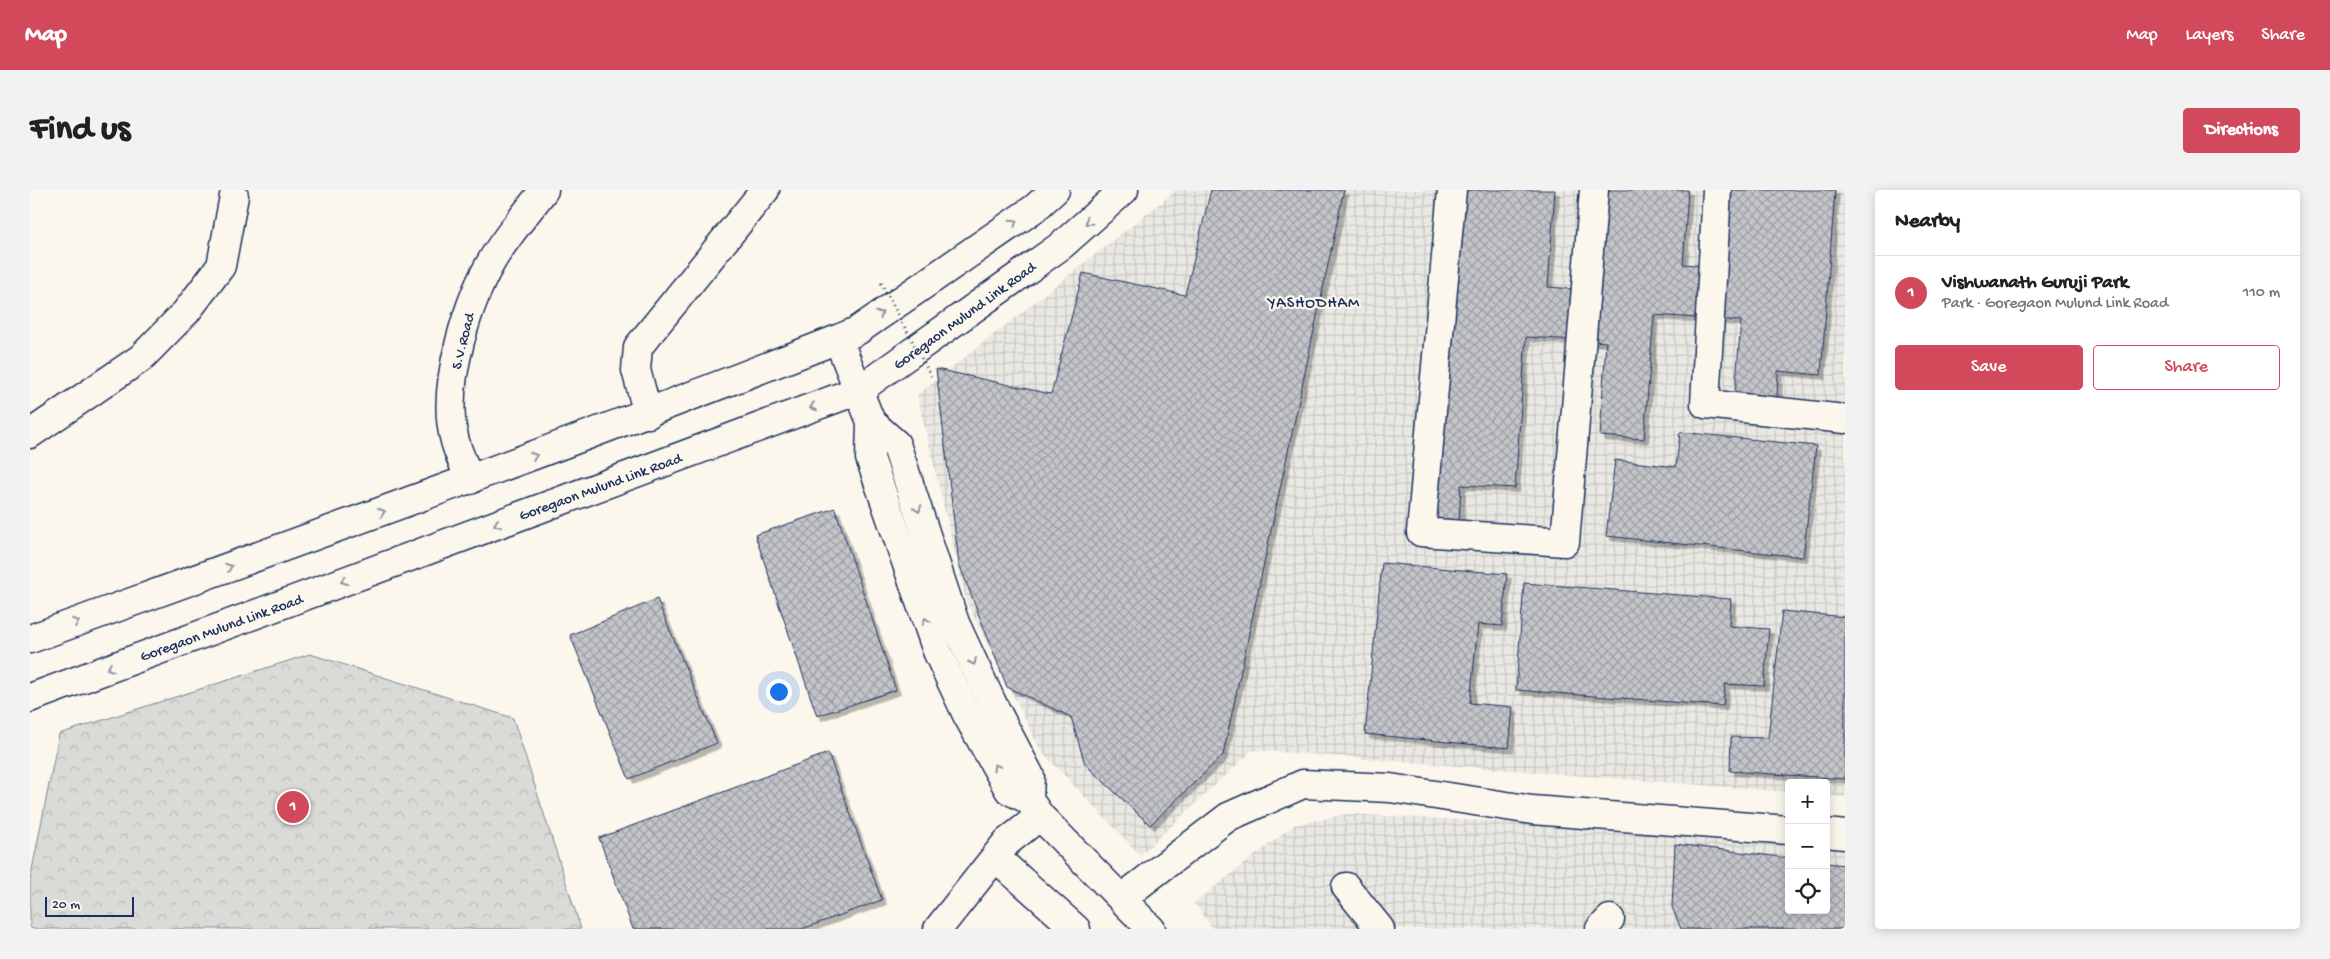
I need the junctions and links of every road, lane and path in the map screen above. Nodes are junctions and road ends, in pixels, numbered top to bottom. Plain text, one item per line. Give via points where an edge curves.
1 (544, 190) edge
2 (765, 190) edge
3 (1055, 190) edge
4 (1124, 190) edge
5 (1452, 190) edge
6 (1594, 190) edge
7 (1717, 190) edge
8 (234, 196) dead end
9 (881, 283) dead end
10 (838, 339) junction
11 (932, 376) dead end
12 (859, 390) junction
13 (648, 414) junction
14 (1845, 419) edge
15 (871, 422) junction
16 (30, 434) edge
17 (904, 468) junction
18 (877, 478) junction
19 (470, 480) junction
20 (30, 638) edge
21 (30, 698) edge
22 (992, 703) junction
23 (967, 715) junction
24 (1034, 808) junction
25 (1785, 830) edge
26 (1830, 833) edge
27 (1845, 834) edge
28 (994, 857) junction
29 (1346, 887) dead end
30 (1122, 898) junction
31 (938, 929) edge
32 (1076, 929) edge
33 (1151, 929) edge
34 (1380, 929) edge

1 - 19 street, S.V.Road via 495,255 467,314 451,385 450,408 454,437
2 - 13 street via 638,347 636,370
10 -> 3 street via 864,325 1035,208
4 -> 12 street, Goregaon Mulund Link Road via 1062,245
5 - 6 street via 1421,532 1565,542
7 - 14 street via 1705,404
8 - 16 street via 222,266 186,312 141,358
9 - 11 path, bridge
10 - 12 street
10 - 13 street
12 - 15 street
12 -> 21 street, Goregaon Mulund Link Road
19 -> 13 street
15 - 17 street via 896,444
15 - 18 street via 870,458
17 - 18 street
17 -> 22 street via 955,623
23 -> 18 street via 937,651
20 -> 19 street
22 - 23 street
22 - 24 street via 1030,776
24 -> 23 street via 1009,790
24 - 28 street
24 - 30 street
25 - 30 street via 1532,810 1390,788 1304,784 1228,817
26 - 27 street
28 - 31 street
28 - 32 street
29 - 34 street
30 - 33 street

